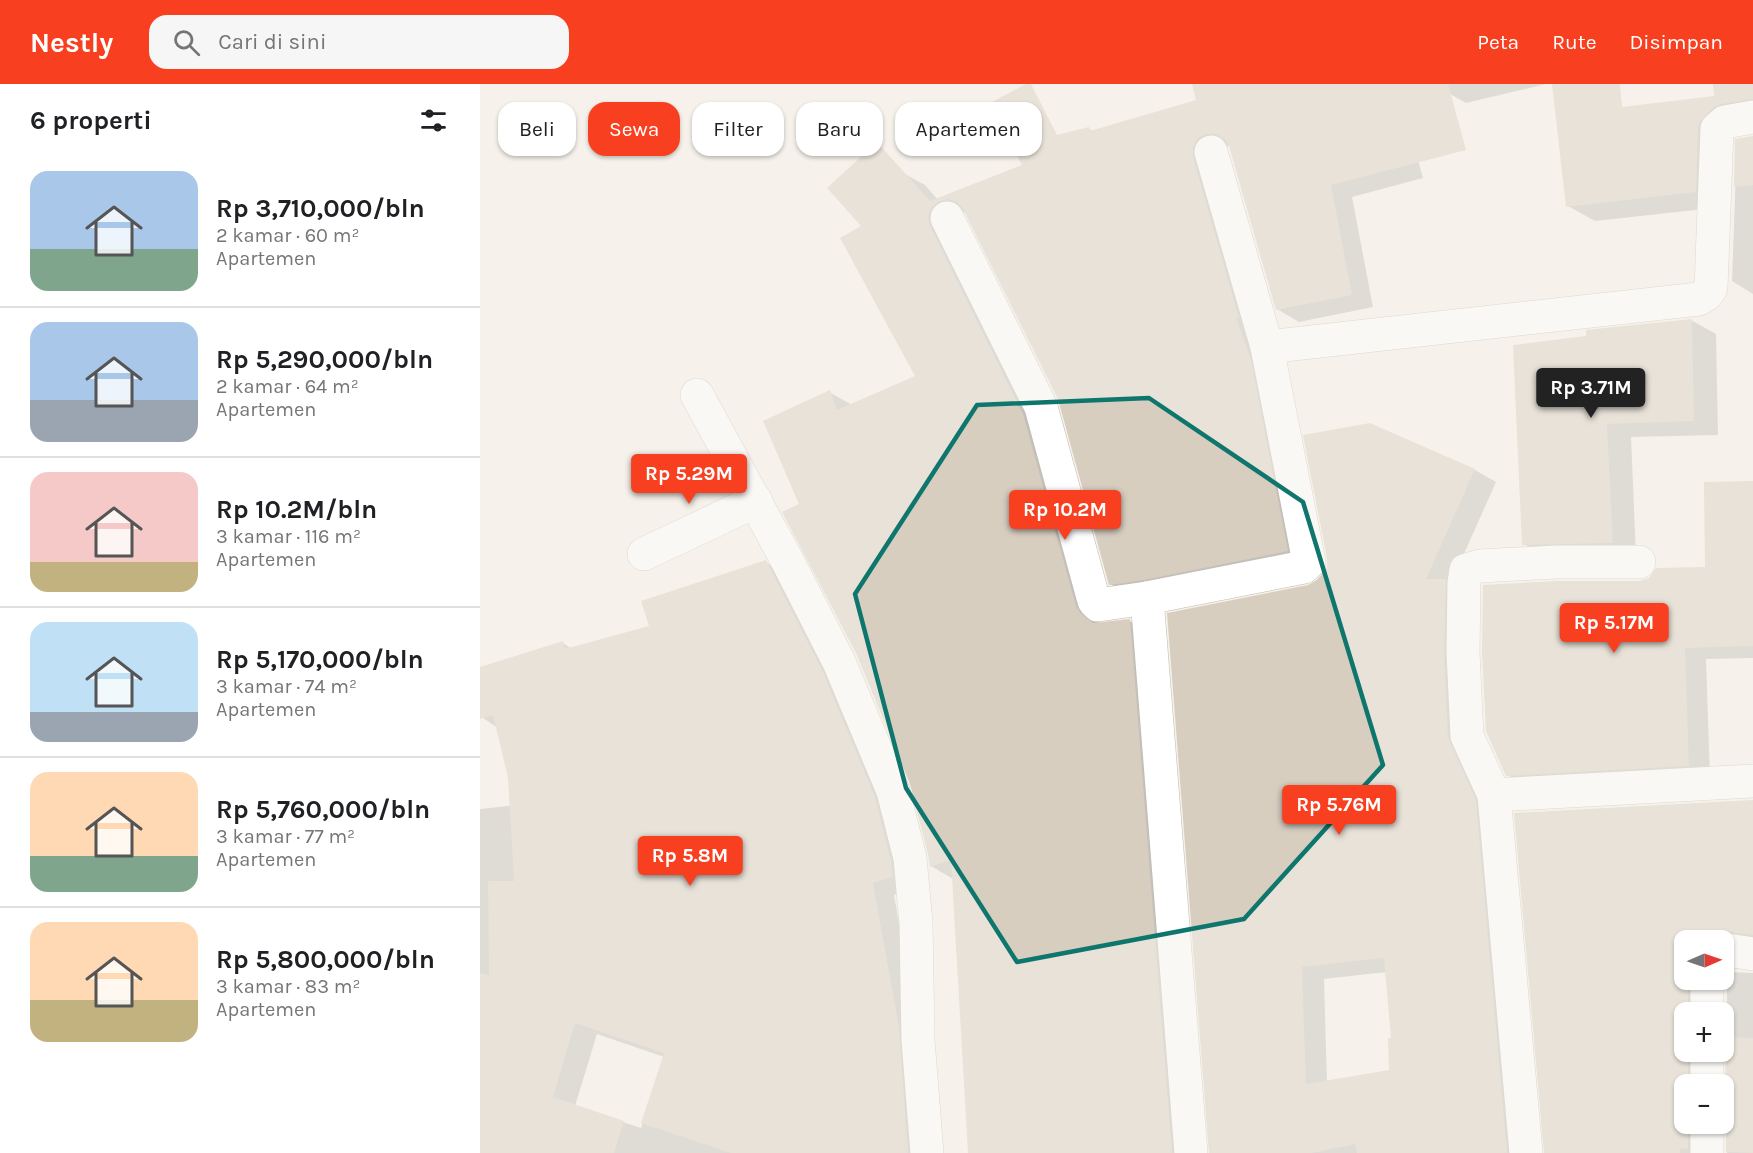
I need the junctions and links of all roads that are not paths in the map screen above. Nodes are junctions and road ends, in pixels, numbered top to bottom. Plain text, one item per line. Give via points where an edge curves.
1 (1753, 117) edge
2 (1211, 152) dead end
3 (947, 218) dead end
4 (1267, 347) junction
5 (697, 395) dead end
6 (756, 501) junction
7 (644, 554) dead end
8 (1639, 562) dead end
9 (1147, 598) junction
10 (1753, 781) edge
11 (1494, 795) junction
12 (1734, 951) edge
13 (1753, 954) edge
14 (1707, 1134) edge
15 (927, 1153) edge
16 (1191, 1153) edge
17 (1526, 1153) edge
18 (1707, 1153) edge

1 - 4 street via 1725,122 1717,129 1711,288 1699,299
2 - 4 street
3 - 9 street via 1041,407 1094,601 1098,605
4 - 9 street via 1309,562 1307,566
5 - 6 street
6 - 7 street
6 - 15 street via 839,662 893,791 910,858
8 - 11 street via 1556,562 1466,570 1463,652 1467,736
9 - 16 street
10 - 11 street
11 - 17 street
12 - 13 street
14 - 18 street

